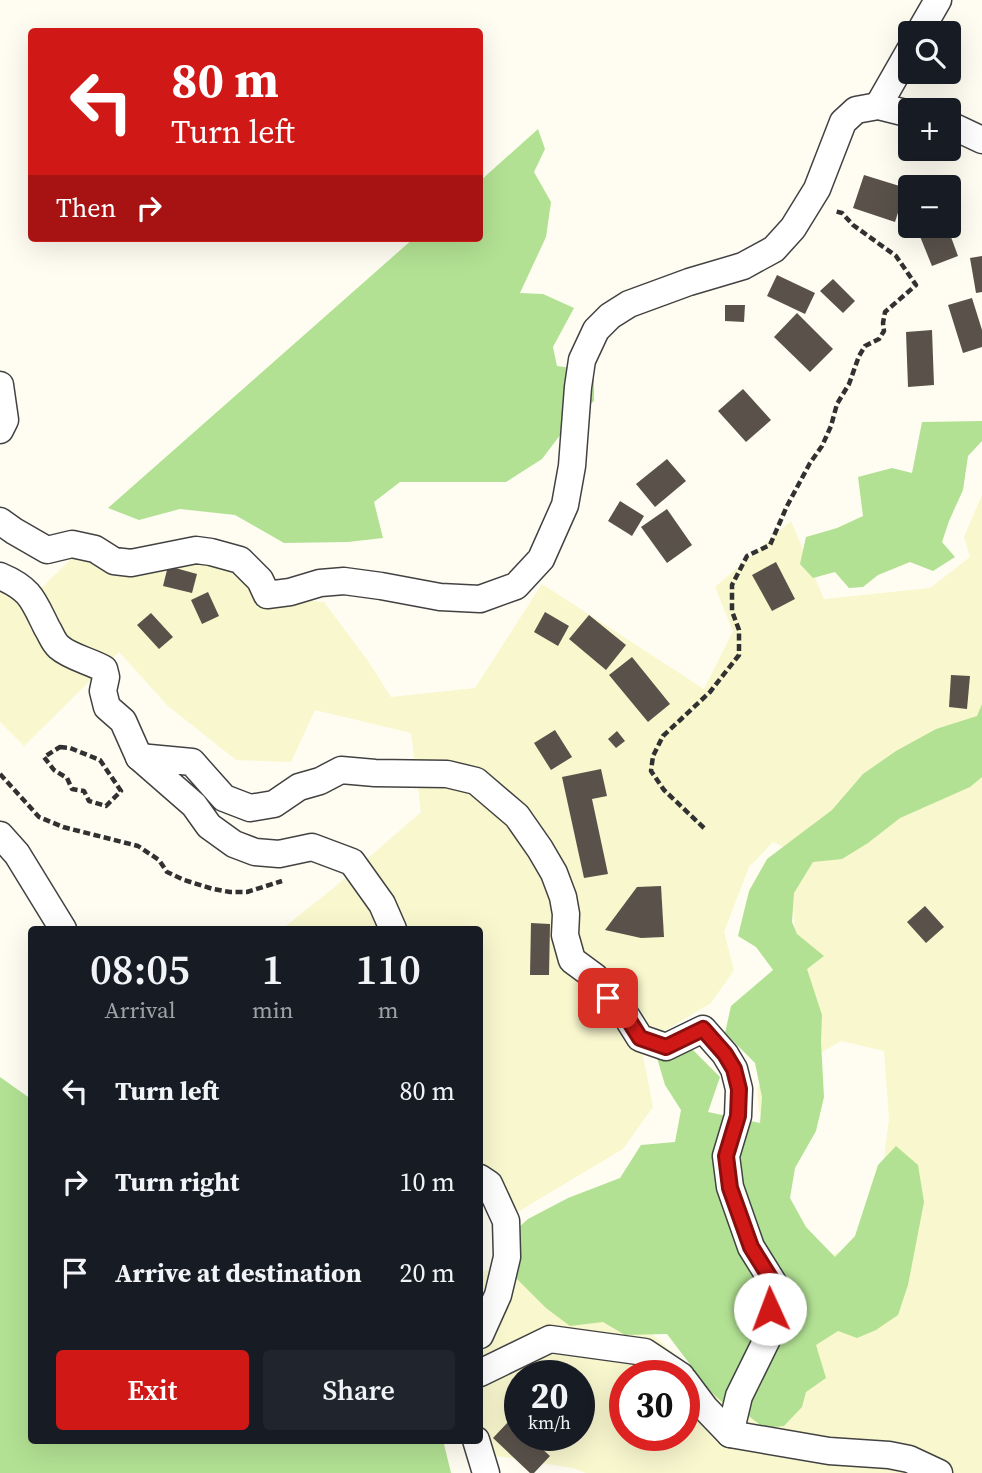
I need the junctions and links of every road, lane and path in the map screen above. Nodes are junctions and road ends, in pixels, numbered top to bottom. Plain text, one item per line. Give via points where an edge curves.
1 (938, 0) edge
2 (926, 21) edge
3 (898, 71) edge
4 (878, 106) junction
5 (898, 111) edge
6 (961, 130) edge
7 (982, 139) edge
8 (805, 208) junction
9 (0, 386) edge
10 (0, 430) edge
11 (0, 521) edge
12 (0, 576) edge
13 (139, 757) junction
14 (0, 774) edge
15 (106, 806) joint
16 (704, 828) dead end
17 (0, 835) edge
18 (286, 880) dead end
19 (36, 907) dead end
20 (58, 926) edge
21 (59, 926) edge
22 (392, 926) edge
23 (483, 1180) edge
24 (483, 1328) edge
25 (657, 1360) edge
26 (483, 1372) edge
27 (700, 1401) edge
28 (730, 1434) junction
29 (478, 1444) edge
30 (486, 1473) edge
31 (939, 1473) edge

1 - 2 street
3 - 4 street
4 - 5 street
4 - 8 street via 856,110 843,122 817,190
6 - 7 street
8 - 11 street via 774,248 743,266 629,304 596,330 582,360 565,506 541,559 516,586 480,599 344,581 267,595 260,580 240,560 196,550 131,564 114,561 95,548 72,544 47,550
8 - 16 path via 842,213 896,256 916,285 886,312 884,331 859,356 822,446 786,506 770,545 747,556 732,585 740,655 710,692 663,736 653,756 650,771
9 - 10 street via 5,420
12 - 13 street via 33,599 56,645 104,669 107,707 123,721
13 - 22 street via 194,805 209,826 234,844 279,854 313,847 352,862
13 - 28 street via 192,762 224,799 250,808 274,804 341,770 447,774 476,781 517,816 540,849 563,897 572,960 595,977 640,1038 666,1047 703,1029 715,1042 734,1069 739,1089 738,1116 726,1156 730,1188 751,1247 774,1284 770,1309 776,1321 739,1396
14 - 18 path via 39,817 138,846 159,860 167,872 184,880 247,892
15 - 15 path via 89,801 84,791 72,789 44,757 60,747 100,760 121,791
17 - 21 street via 17,854
19 - 20 street
23 - 24 street via 506,1221 507,1257 498,1295
25 - 26 street via 645,1352 550,1339
27 - 28 street
28 - 31 street via 829,1451 888,1455
29 - 30 street

